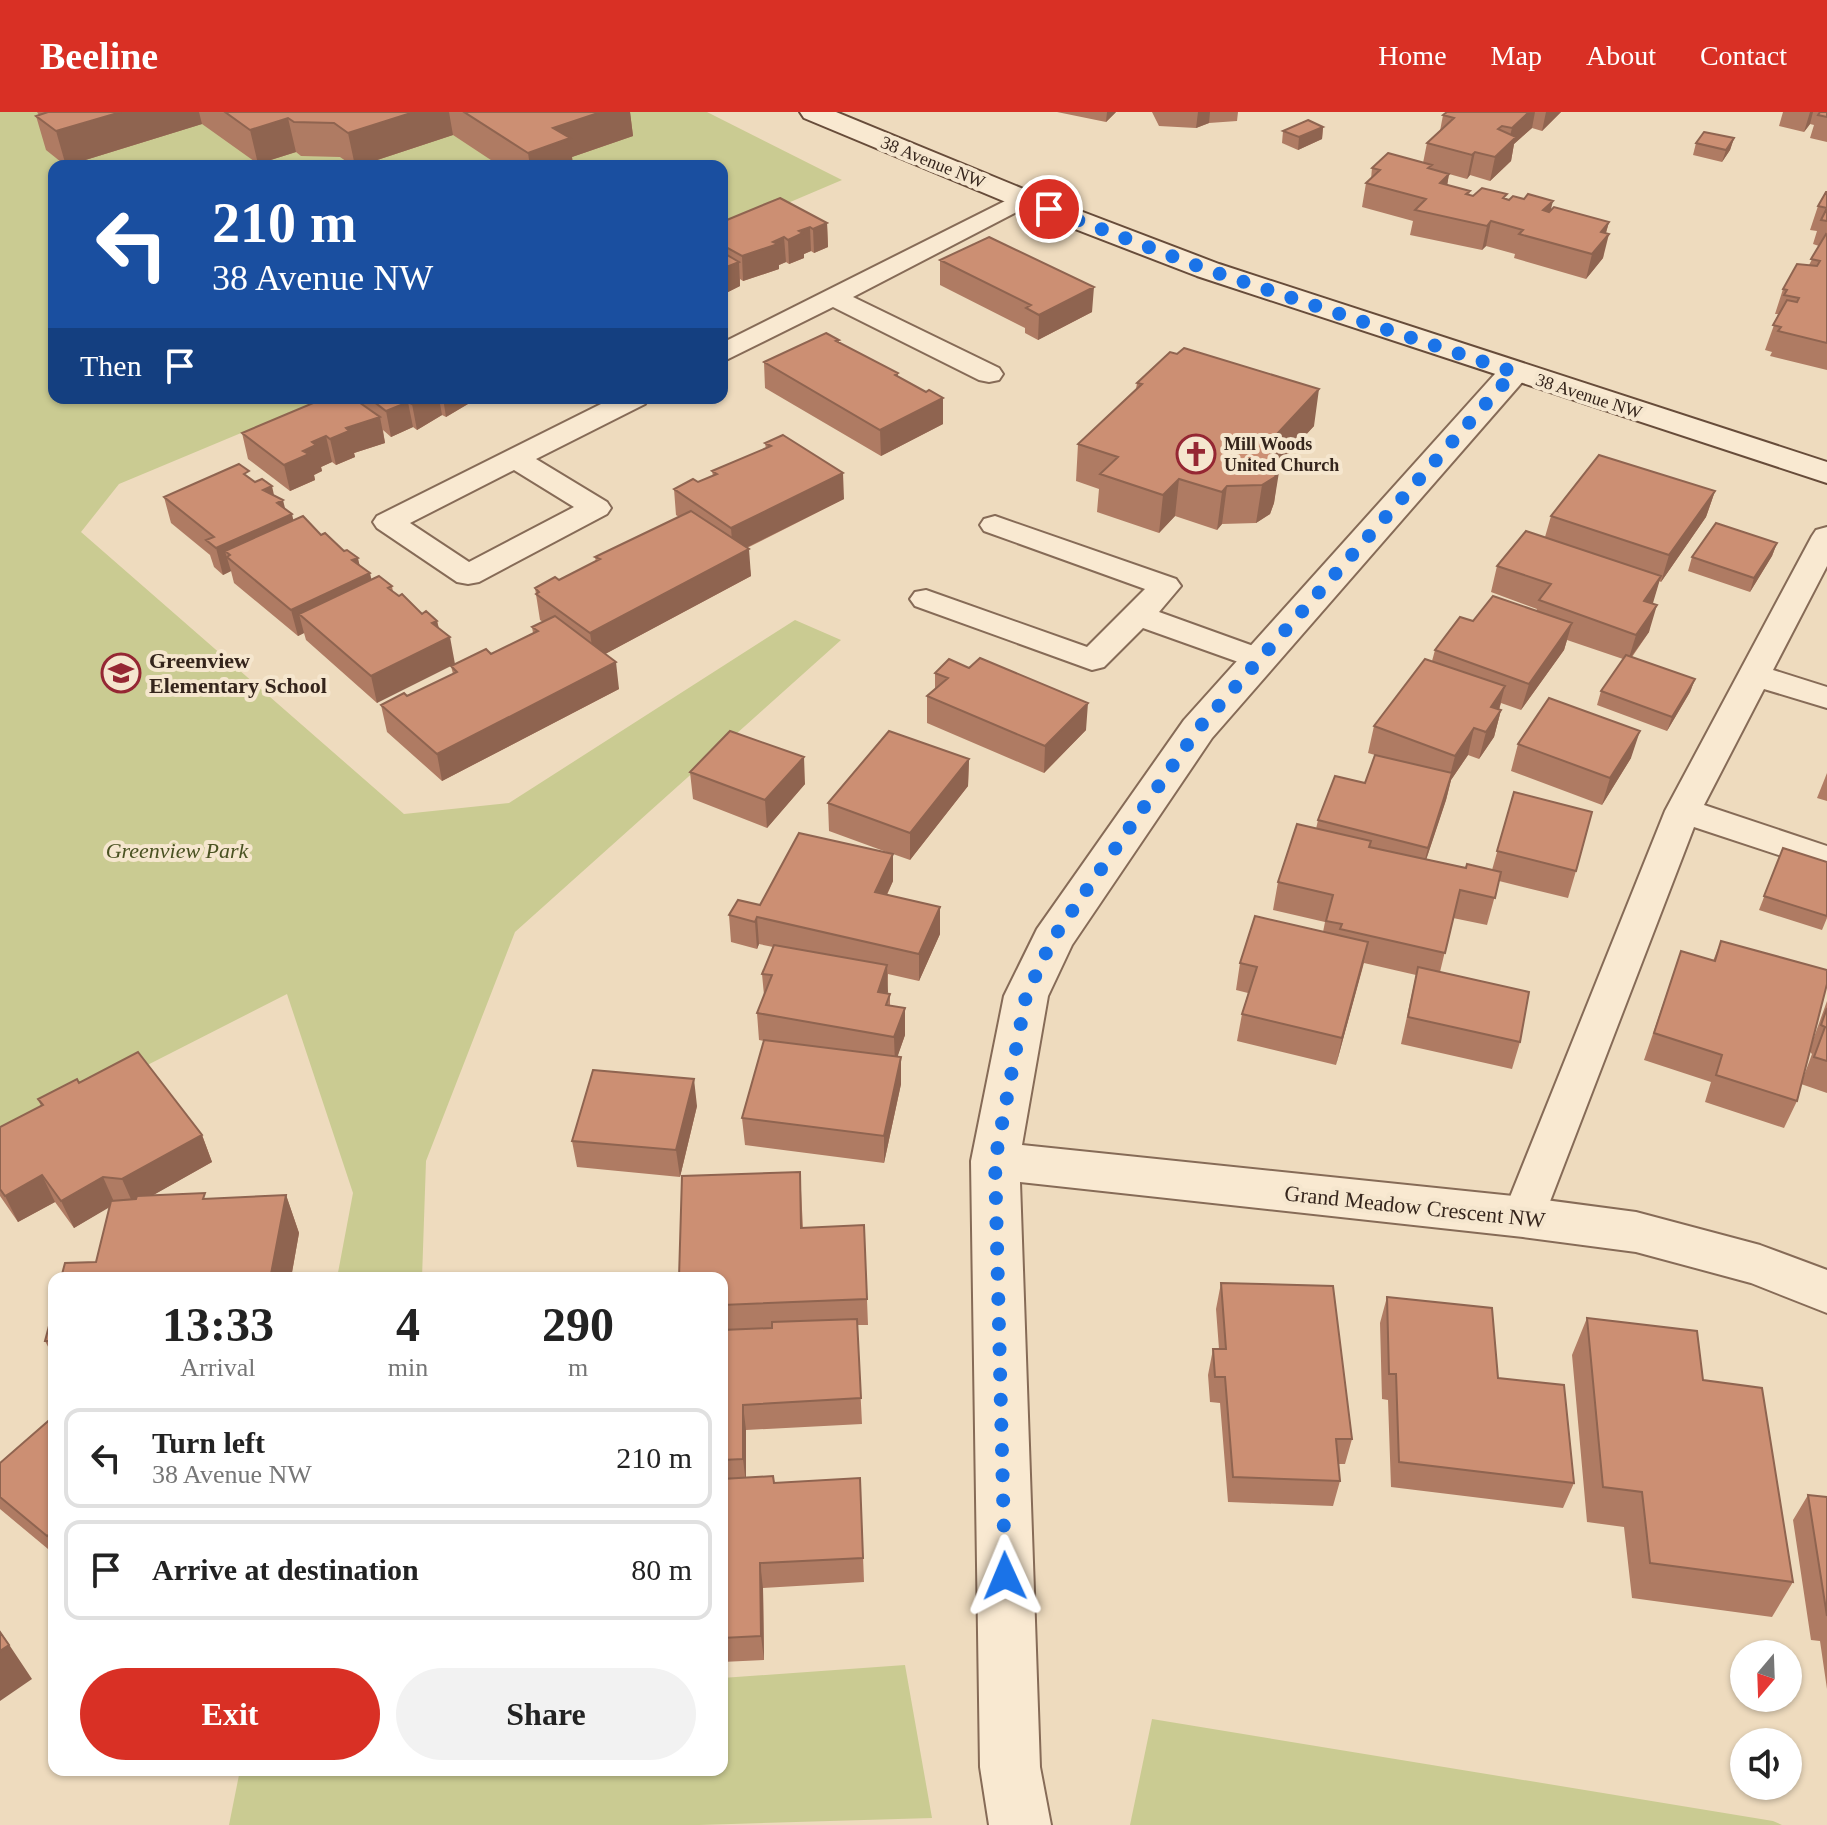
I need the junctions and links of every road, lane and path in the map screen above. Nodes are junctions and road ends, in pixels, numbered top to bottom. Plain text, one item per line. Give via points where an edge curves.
1 (813, 112) edge
2 (1023, 199) junction
3 (834, 298) junction
4 (728, 351) edge
5 (1514, 372) junction
6 (989, 374) dead end
7 (623, 404) edge
8 (514, 458) junction
9 (1827, 473) edge
10 (995, 525) dead end
11 (1827, 536) edge
12 (926, 599) dead end
13 (1138, 615) junction
14 (1258, 659) junction
15 (1755, 675) junction
16 (1827, 698) edge
17 (1683, 811) junction
18 (1827, 859) edge
19 (995, 1161) junction
20 (1523, 1217) junction
21 (1827, 1292) edge
22 (1020, 1825) edge

1 - 2 street, 38 Avenue NW
2 - 3 lane
2 - 5 street, 38 Avenue NW via 1208,270
3 - 4 lane
3 - 6 lane
5 - 9 street, 38 Avenue NW
5 - 14 street
7 - 8 lane
8 - 8 lane via 444,494 388,522 468,575 596,508
10 - 13 lane via 1165,586
11 - 15 lane
12 - 13 lane via 1092,660
13 - 14 lane
14 - 19 street via 1198,729 1052,940 1026,996
15 - 16 lane
15 - 17 lane
17 - 18 lane
17 - 20 lane
19 - 20 street, Grand Meadow Crescent NW
19 - 22 street via 1010,1767
20 - 21 street, Grand Meadow Crescent NW via 1636,1232 1760,1265

